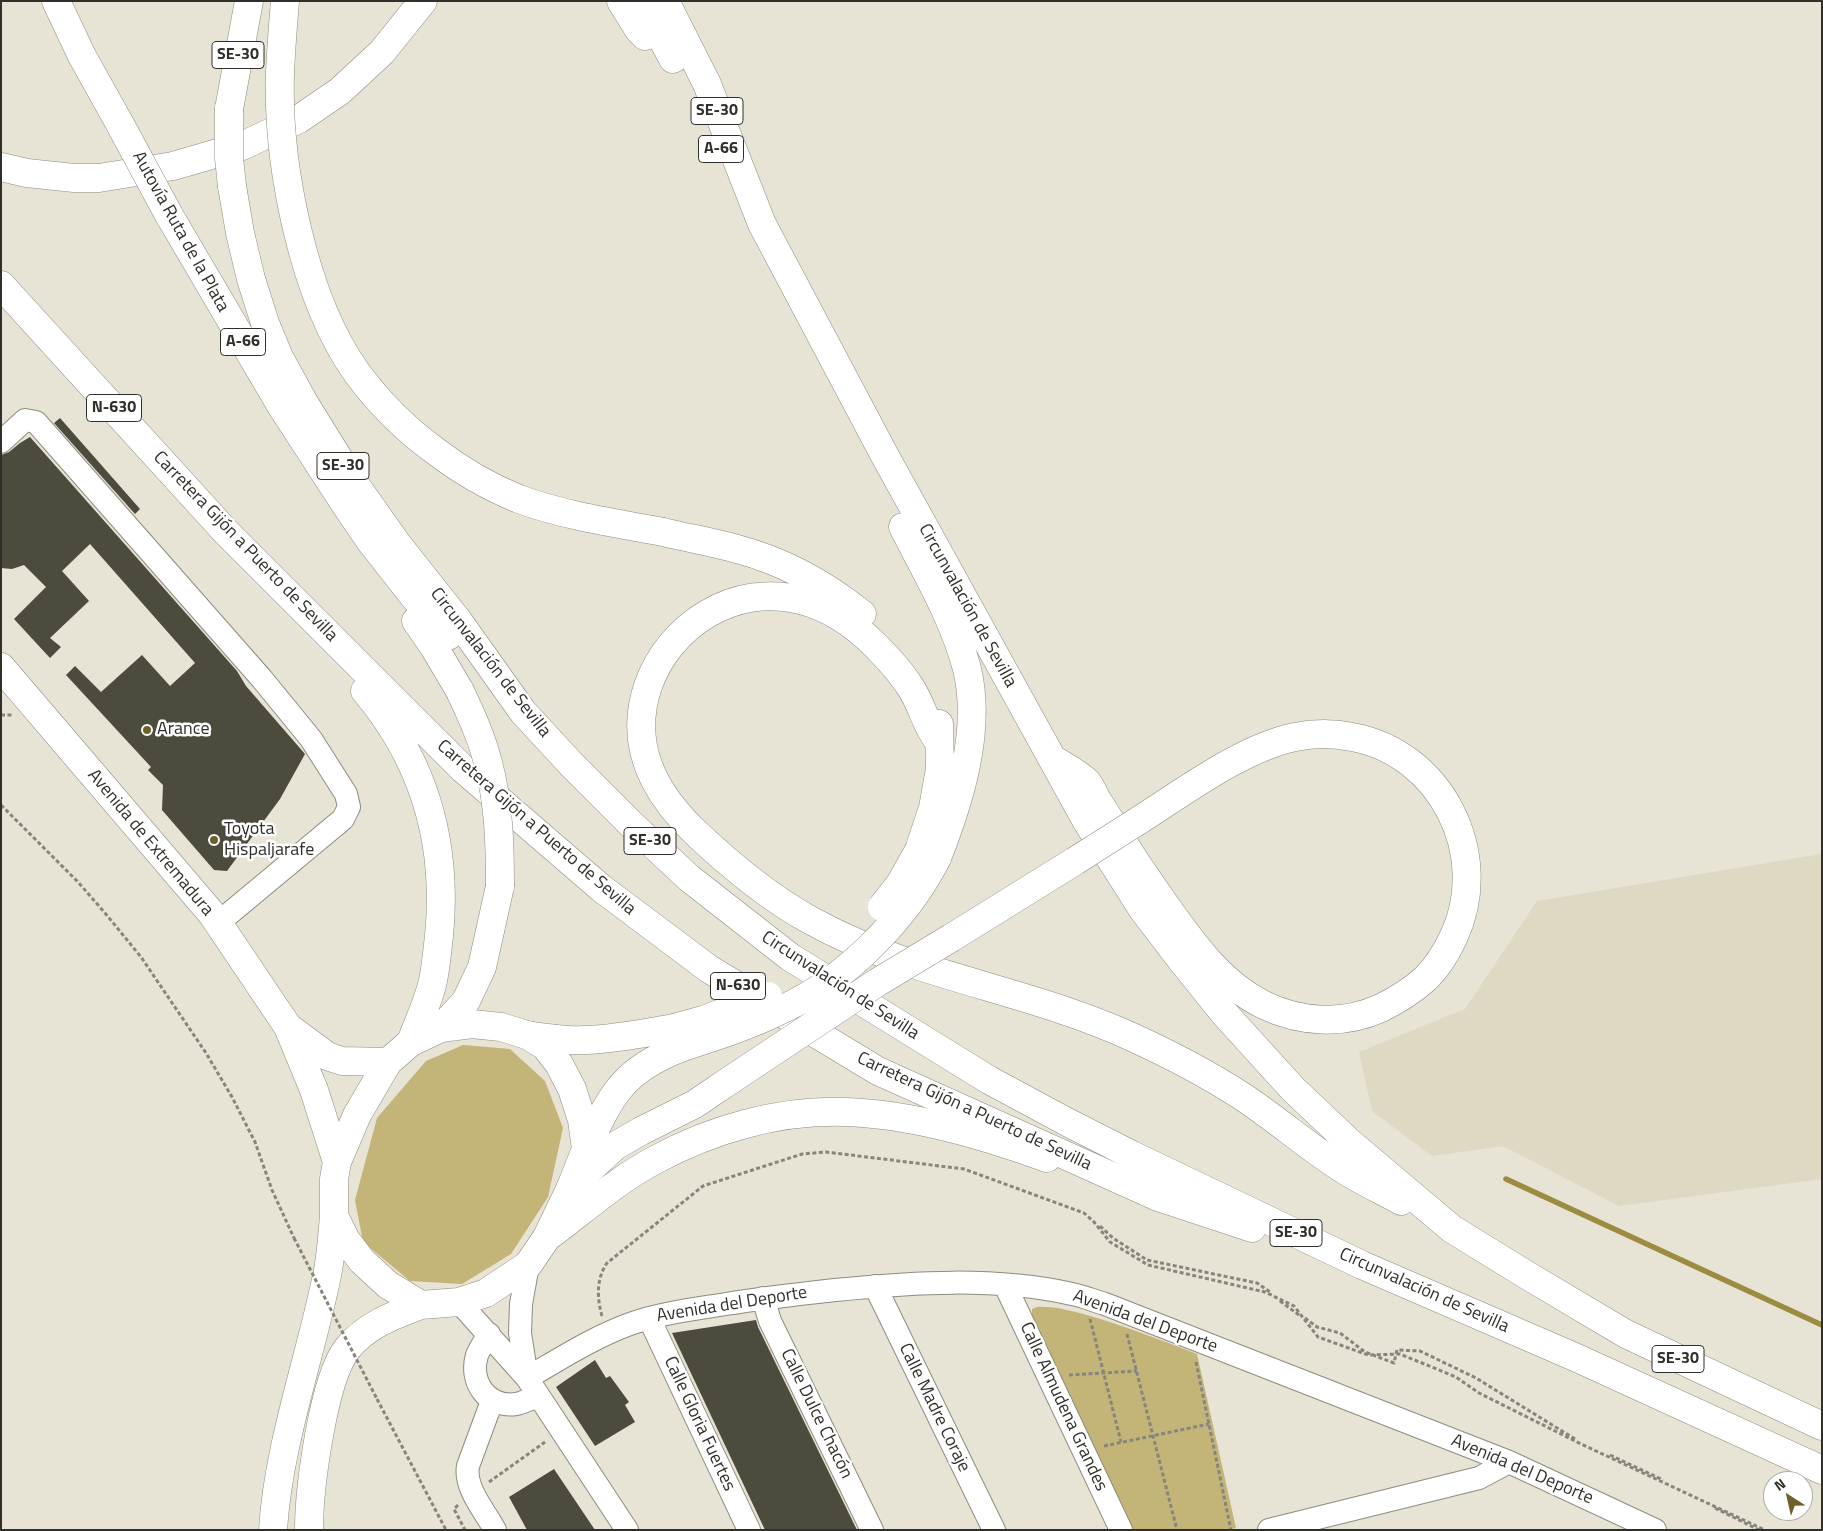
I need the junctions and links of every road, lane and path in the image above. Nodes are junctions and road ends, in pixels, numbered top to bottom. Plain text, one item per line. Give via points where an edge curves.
1 (56, 1) edge
2 (249, 1) edge
3 (285, 1) edge
4 (423, 1) edge
5 (621, 1) edge
6 (642, 1) edge
7 (664, 1) edge
8 (681, 73) junction
9 (1, 152) edge
10 (1, 167) edge
11 (125, 172) junction
12 (762, 224) junction
13 (1, 285) edge
14 (1, 442) edge
15 (884, 456) junction
16 (226, 532) junction
17 (371, 542) junction
18 (1, 667) edge
19 (523, 712) junction
20 (939, 742) junction
21 (1051, 757) junction
22 (1, 805) edge
23 (218, 923) junction
24 (288, 1027) junction
25 (441, 1028) junction
26 (527, 1035) junction
27 (679, 1037) junction
28 (411, 1042) junction
29 (388, 1062) junction
30 (586, 1149) junction
31 (337, 1162) junction
32 (571, 1187) junction
33 (1158, 1197) junction
34 (334, 1216) junction
35 (1094, 1222) dead end
36 (1452, 1229) junction
37 (547, 1237) junction
38 (528, 1264) junction
39 (1362, 1265) junction
40 (1005, 1285) junction
41 (875, 1286) junction
42 (762, 1298) junction
43 (1084, 1298) junction
44 (459, 1302) junction
45 (421, 1305) junction
46 (1122, 1310) junction
47 (649, 1318) junction
48 (489, 1334) junction
49 (1190, 1337) junction
50 (1137, 1371) junction
51 (1104, 1373) junction
52 (1048, 1376) junction
53 (532, 1387) junction
54 (492, 1401) junction
55 (1209, 1424) junction
56 (1822, 1426) edge
57 (560, 1430) junction
58 (1153, 1436) junction
59 (1121, 1442) junction
60 (1083, 1450) junction
61 (1509, 1462) junction
62 (1822, 1470) edge
63 (474, 1493) junction
64 (273, 1530) edge
65 (309, 1530) edge
66 (446, 1530) edge
67 (465, 1530) edge
68 (495, 1530) edge
69 (627, 1530) edge
70 (748, 1530) edge
71 (872, 1530) edge
72 (994, 1530) edge
73 (1121, 1530) edge
74 (1177, 1530) edge
75 (1231, 1530) edge
76 (1269, 1530) edge
77 (1655, 1530) edge
78 (1759, 1530) edge

1 - 17 main road, Autovía Ruta de la Plata / A-66, bridge via 82,56 280,404
2 - 19 main road, Circunvalación de Sevilla / SE-30, bridge via 229,109 230,158 240,233 265,323 303,401 350,477
3 - 20 main road, bridge via 280,73 282,140 304,256 316,294 342,349 356,372 396,420 440,455 520,499 574,515 739,549 797,571 876,625 916,666 939,719
4 - 11 main road via 382,52 340,91 299,119 242,146 173,166
5 - 8 main road via 639,30
6 - 8 main road, A-66
7 - 12 main road, Circunvalación de Sevilla / SE-30 via 707,84
8 - 12 main road, A-66
9 - 11 main road via 45,164
10 - 11 main road via 74,178 99,178
12 - 15 main road, Circunvalación de Sevilla / SE-30
13 - 16 main road, Carretera Gijón a Puerto de Sevilla / N-630
14 - 23 street via 25,420 36,422 262,679 311,739 346,794 349,807 343,819
15 - 21 main road, Circunvalación de Sevilla / SE-30
15 - 27 main road, bridge via 895,512 939,597 962,654 971,693 969,742 959,797 937,858 921,887 897,918 839,974 785,1009 733,1030
16 - 28 main road via 384,715 406,750 426,798 440,860 441,918 432,985
16 - 33 main road, Carretera Gijón a Puerto de Sevilla / N-630 via 462,768 601,888 710,969 878,1071
17 - 19 main road, Autovía Ruta de la Plata / A-66 via 443,632
17 - 25 main road, bridge via 460,692 488,763 499,827 500,886 482,967 466,1001
18 - 23 main road, Avenida de Extremadura
19 - 39 main road, Circunvalación de Sevilla / SE-30 via 572,765 689,878 790,957 989,1080 1132,1155
20 - 27 main road, bridge via 940,769 933,808 918,850 900,884 875,915 846,945 795,982 764,998 703,1020
20 - 36 main road via 931,732 911,687 894,665 860,631 840,617 800,600 776,597 732,602 694,621 666,651 649,683 644,701 642,740 646,760 651,775 672,807 725,860 787,906 828,930 882,953 1068,1011 1133,1038 1218,1081 1346,1171
21 - 32 main road, bridge via 1086,782 1128,850 1213,967 1249,997 1282,1014 1320,1020 1342,1019 1362,1015 1393,1002 1426,978 1446,952 1459,924 1466,893 1466,858 1459,830 1437,788 1417,768 1393,751 1362,738 1327,733 1276,742 1232,762 1138,821 1075,861 885,978 695,1104 615,1146
21 - 36 main road, Circunvalación de Sevilla / SE-30 via 1090,827 1144,910 1222,1012 1293,1089 1349,1142
22 - 66 path, bridge via 105,913 141,957 201,1046 255,1142 294,1238
23 - 24 main road, Avenida de Extremadura
24 - 29 main road via 328,1056 342,1061
24 - 31 main road via 314,1090
25 - 26 main road via 472,1024 501,1027
25 - 28 main road
26 - 27 main road via 560,1040
26 - 30 main road via 545,1046 560,1064 582,1120
27 - 30 main road via 632,1074 616,1092
28 - 29 main road
29 - 31 main road via 357,1115
30 - 32 main road
31 - 34 main road
32 - 37 main road
33 - 37 main road via 1023,1149 958,1131 880,1115 809,1113 749,1123 682,1146 630,1175
33 - 39 main road, Carretera Gijón a Puerto de Sevilla / N-630
34 - 45 main road via 362,1262 388,1285
34 - 64 main road via 327,1278 288,1438
35 - 78 path via 1147,1260 1258,1283 1317,1327 1340,1333 1365,1352 1394,1363 1397,1350 1420,1351 1476,1378 1582,1443 1647,1471
36 - 56 main road, Circunvalación de Sevilla / SE-30 via 1626,1334
37 - 38 main road
38 - 44 main road via 486,1293
38 - 53 street via 520,1333
39 - 62 main road, Circunvalación de Sevilla / SE-30 via 1577,1358
40 - 41 street, Avenida del Deporte via 929,1283
40 - 43 street, Avenida del Deporte
40 - 52 street, Calle Almudena Grandes
41 - 42 street, Avenida del Deporte
41 - 72 street, Calle Madre Coraje
42 - 47 street, Avenida del Deporte
42 - 71 street, Calle Dulce Chacón via 770,1321
43 - 46 street, Avenida del Deporte
43 - 51 path
44 - 45 main road
44 - 48 street
45 - 65 main road via 382,1320 346,1349 335,1372 322,1418
46 - 49 street, Avenida del Deporte
46 - 50 path
47 - 53 street, Avenida del Deporte via 606,1334
47 - 70 street, Calle Gloria Fuertes
48 - 53 street
48 - 54 street via 477,1355 475,1373 480,1387
49 - 55 path
49 - 61 street, Avenida del Deporte
50 - 51 path
50 - 58 path
51 - 52 path
51 - 59 path
52 - 60 street, Calle Almudena Grandes
53 - 54 street, Avenida del Deporte via 517,1404
53 - 57 street
54 - 63 street via 466,1475
55 - 58 path
55 - 75 path
57 - 63 path
57 - 69 street
58 - 59 path
58 - 74 path
59 - 60 path
60 - 73 street, Calle Almudena Grandes
61 - 76 street via 1478,1478
61 - 77 street, Avenida del Deporte
63 - 67 path via 454,1509
63 - 68 street

